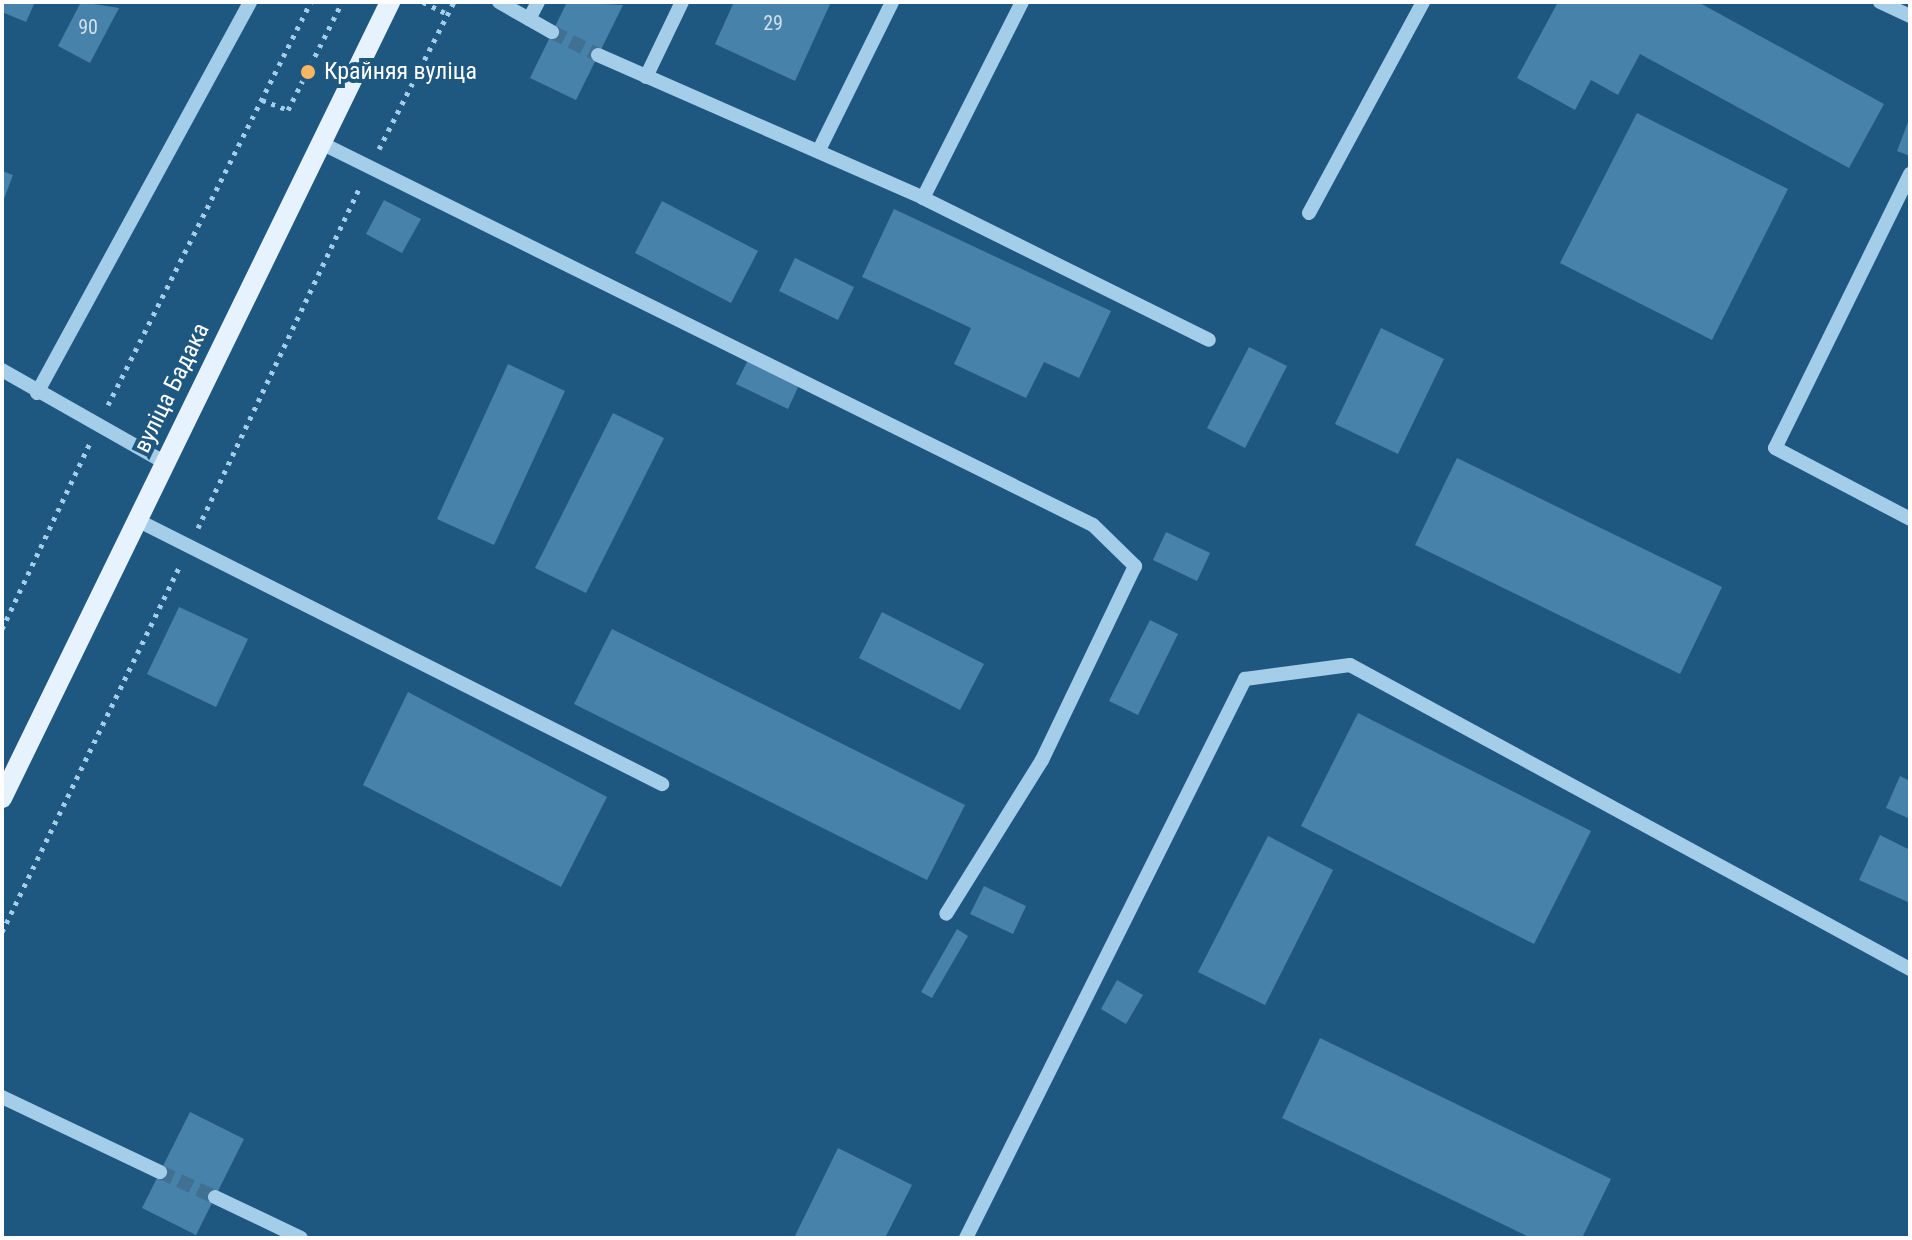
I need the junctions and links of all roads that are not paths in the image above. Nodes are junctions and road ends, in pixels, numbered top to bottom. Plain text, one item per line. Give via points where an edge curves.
1 (250, 2) edge
2 (390, 2) edge
3 (499, 2) edge
4 (538, 2) edge
5 (682, 2) edge
6 (892, 2) edge
7 (1022, 2) edge
8 (1423, 2) edge
9 (1880, 2) edge
10 (1910, 16) edge
11 (529, 19) junction
12 (552, 32) tunnel mouth
13 (598, 55) tunnel mouth
14 (646, 77) junction
15 (321, 143) junction
16 (820, 148) junction
17 (1910, 174) edge
18 (923, 198) junction
19 (1309, 213) dead end
20 (1209, 340) dead end
21 (2, 370) edge
22 (37, 393) junction
23 (164, 462) junction
24 (1910, 519) edge
25 (137, 520) junction
26 (662, 784) dead end
27 (2, 798) edge
28 (946, 914) dead end
29 (1910, 969) edge
30 (2, 1097) edge
31 (160, 1172) tunnel mouth
32 (215, 1197) tunnel mouth
33 (301, 1238) edge
34 (966, 1238) edge

1 - 22 street
2 - 15 main road, вуліца Бадака
3 - 11 street
4 - 11 street
5 - 14 street
6 - 16 street
7 - 18 street
8 - 19 street
9 - 10 street
11 - 12 street
13 - 14 street
14 - 16 street
15 - 23 main road, вуліца Бадака
15 - 28 street via 1093,525 1135,566 1042,760
16 - 18 street
17 - 24 street via 1775,448
18 - 20 street
21 - 22 street
22 - 23 street
23 - 25 main road, вуліца Бадака
25 - 26 street
25 - 27 main road, вуліца Бадака
29 - 34 street via 1350,665 1245,679
30 - 31 street
32 - 33 street

